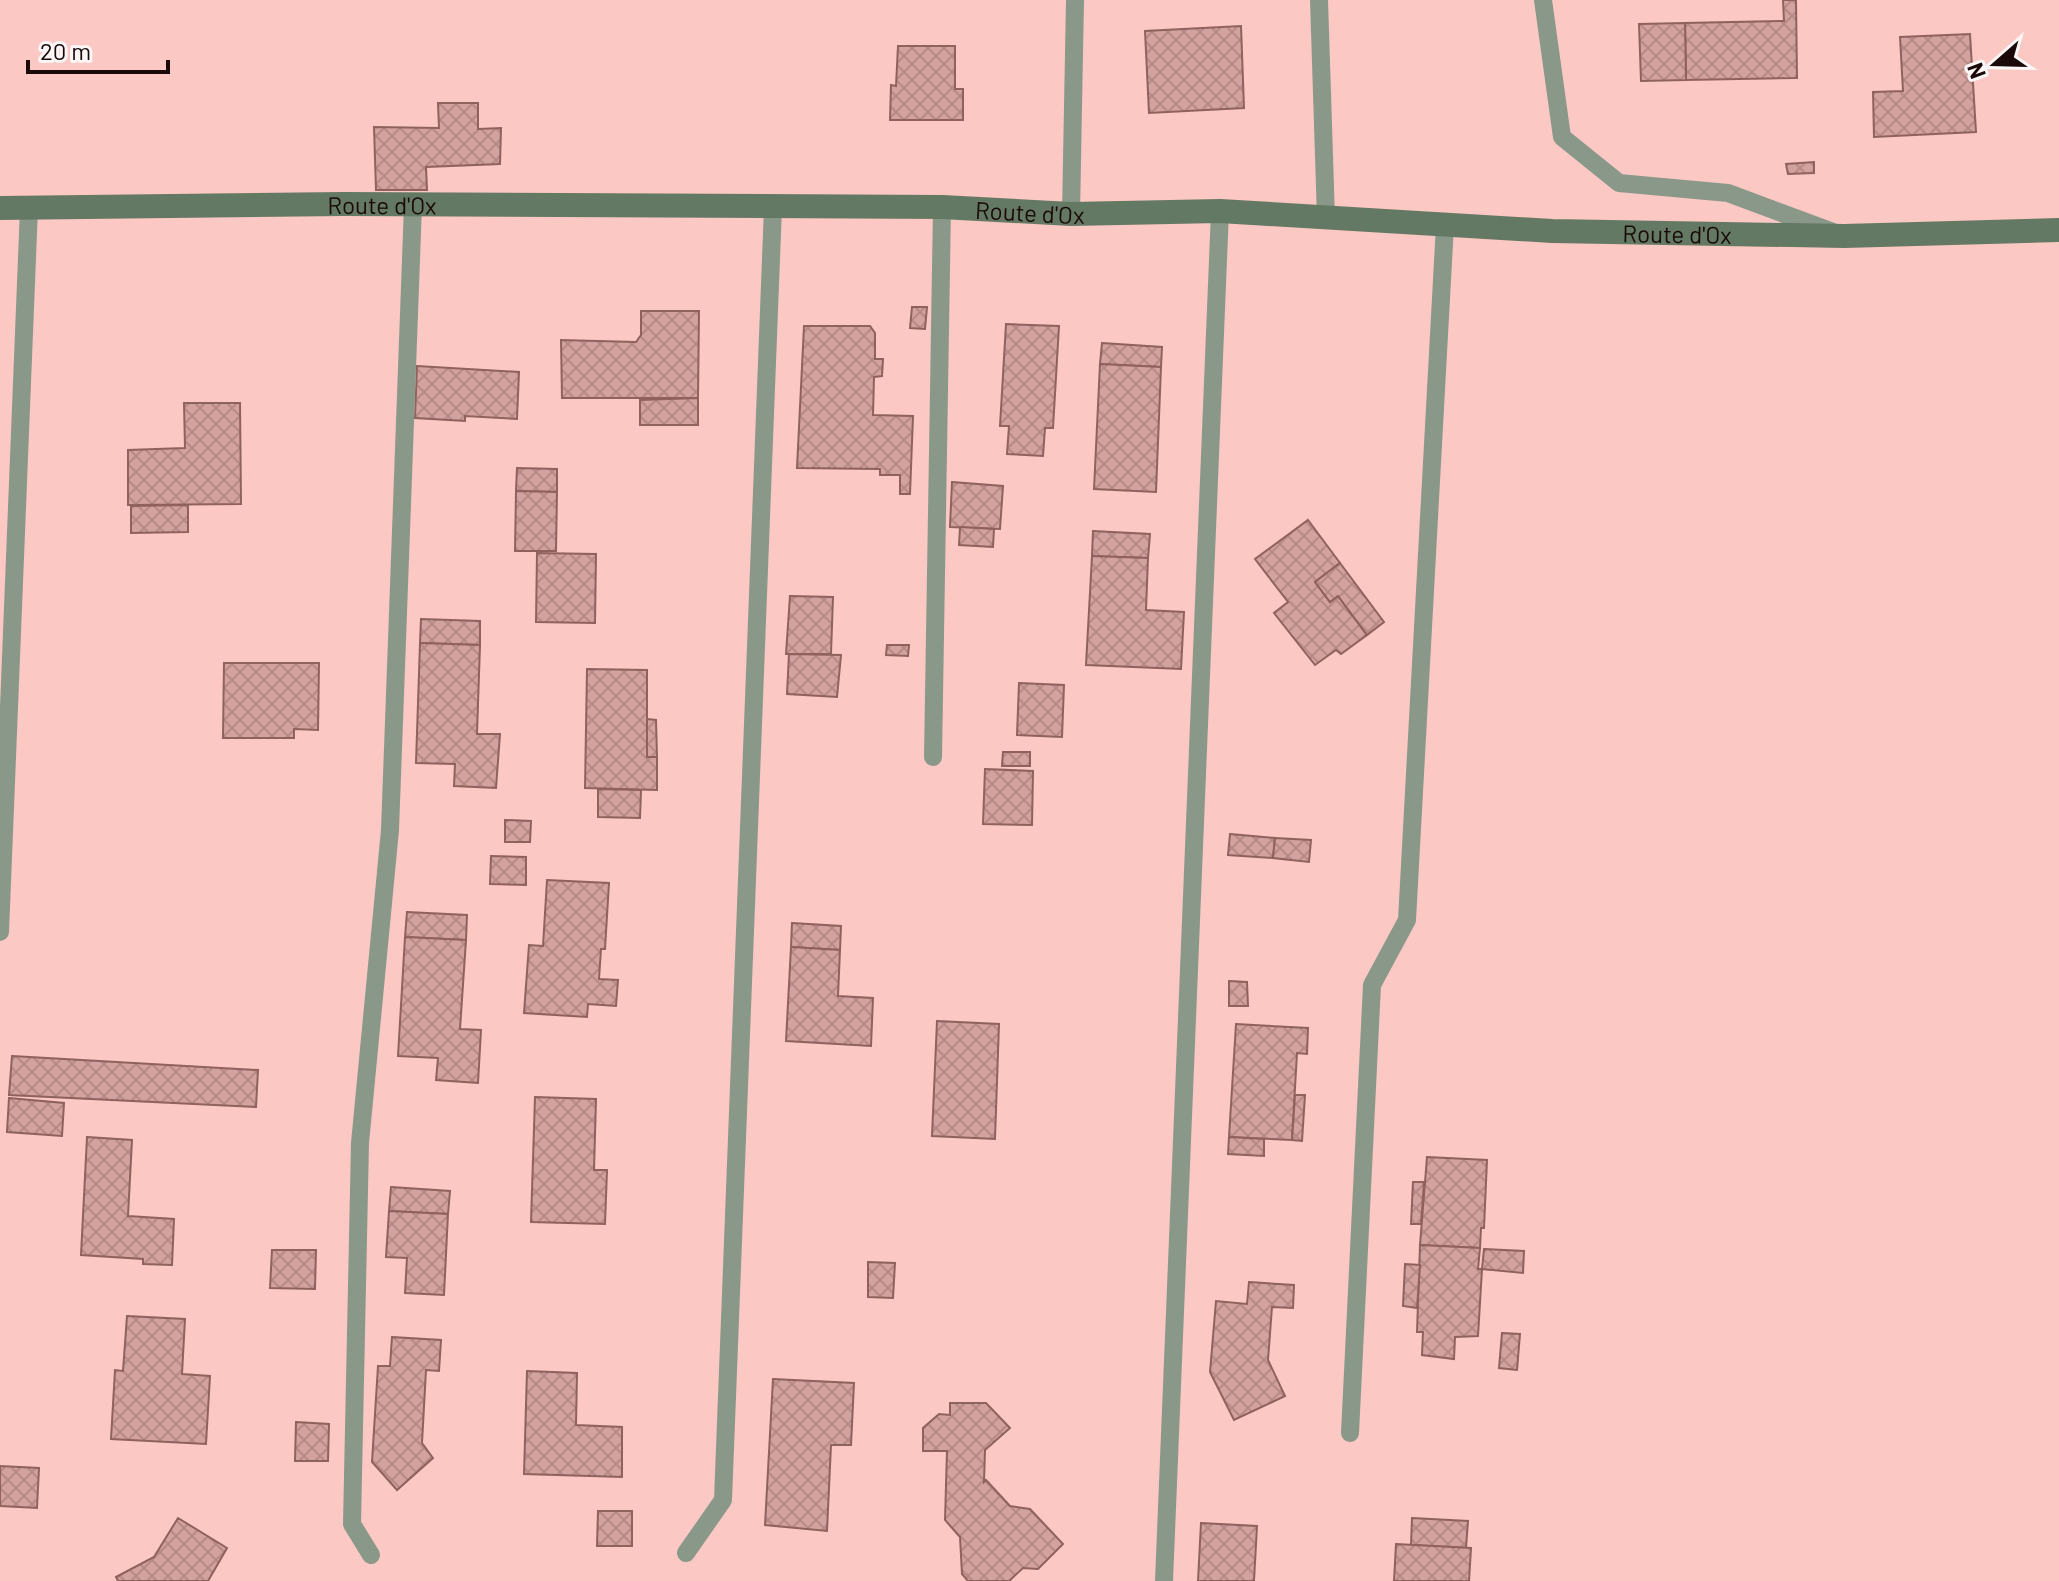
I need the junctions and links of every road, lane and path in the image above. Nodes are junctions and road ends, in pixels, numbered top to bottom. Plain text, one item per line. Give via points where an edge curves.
1 (1075, 0) edge
2 (1319, 0) edge
3 (1543, 0) edge
4 (413, 205) junction
5 (773, 207) junction
6 (942, 207) junction
7 (0, 208) edge
8 (29, 208) junction
9 (1220, 211) junction
10 (1071, 214) junction
11 (1326, 218) junction
12 (1445, 225) junction
13 (2059, 230) edge
14 (1844, 236) junction
15 (933, 757) dead end
16 (0, 932) edge
17 (1350, 1433) dead end
18 (686, 1553) dead end
19 (371, 1555) dead end
20 (1164, 1581) edge

1 - 10 lane
2 - 11 lane
3 - 14 lane via 1562,137 1619,183 1728,193
4 - 5 street, Route d'Ox
4 - 8 street, Route d'Ox
4 - 19 lane via 390,830 360,1143 352,1524
5 - 6 street, Route d'Ox
5 - 18 lane via 723,1500
6 - 10 street, Route d'Ox
6 - 15 lane
7 - 8 street, Route d'Ox
8 - 16 lane
9 - 10 street, Route d'Ox
9 - 11 street, Route d'Ox
9 - 20 lane
11 - 12 street, Route d'Ox
12 - 14 street, Route d'Ox
12 - 17 lane via 1407,920 1372,985
13 - 14 street, Route d'Ox

